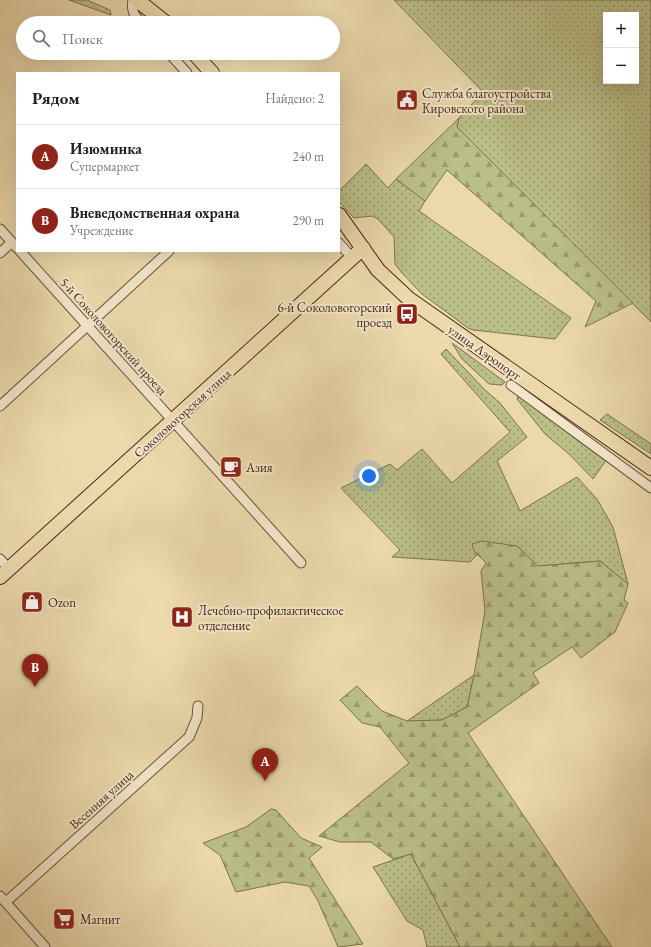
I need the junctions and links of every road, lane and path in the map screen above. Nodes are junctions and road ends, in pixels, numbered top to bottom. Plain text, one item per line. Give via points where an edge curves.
1 (133, 0) edge
2 (137, 0) edge
3 (134, 16) edge
4 (157, 16) edge
5 (175, 60) edge
6 (200, 60) edge
7 (186, 72) edge
8 (211, 72) edge
9 (340, 216) edge
10 (0, 229) edge
11 (340, 244) edge
12 (14, 245) edge
13 (363, 248) junction
14 (21, 252) edge
15 (167, 252) edge
16 (0, 253) edge
17 (352, 258) junction
18 (87, 326) junction
19 (512, 385) dead end
20 (0, 406) edge
21 (174, 421) junction
22 (651, 468) edge
23 (651, 488) edge
24 (301, 563) dead end
25 (3, 568) edge
26 (198, 706) dead end
27 (3, 899) edge
28 (45, 947) edge

1 - 3 street via 131,8
2 - 4 main road
5 - 7 street
6 - 8 main road
9 - 13 main road, улица Аэропорт
10 - 12 street
11 - 17 street
12 - 16 street
13 - 17 main road, Соколовогорская улица
13 - 22 main road, улица Аэропорт via 378,270 409,299
14 - 18 street, 5-й Соколовогорский проезд
15 - 18 street
17 - 21 main road, Соколовогорская улица
18 - 20 street
18 - 21 street, 5-й Соколовогорский проезд
19 - 23 street
21 - 24 street, 5-й Соколовогорский проезд
21 - 25 main road, Соколовогорская улица
26 - 27 street, Весенняя улица via 197,718 189,737
27 - 28 street

